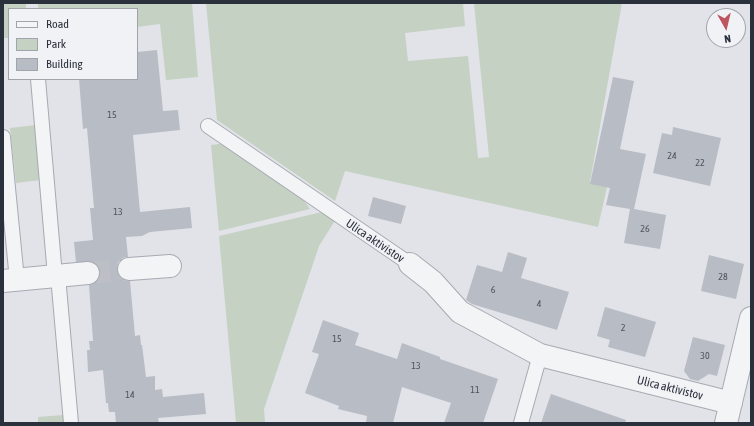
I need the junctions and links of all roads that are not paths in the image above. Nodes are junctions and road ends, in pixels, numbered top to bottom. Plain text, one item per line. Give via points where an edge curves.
1 (38, 80) edge
2 (208, 126) dead end
3 (3, 136) edge
4 (410, 264) joint
5 (170, 266) dead end
6 (129, 269) tunnel mouth
7 (88, 273) tunnel mouth
8 (56, 276) junction
9 (10, 281) edge
10 (751, 318) edge
11 (540, 355) junction
12 (729, 413) edge
13 (71, 423) edge
14 (521, 423) edge

1 - 8 lane
2 - 4 lane, Ulica aktivistov
3 - 9 lane
4 - 11 street, Ulica aktivistov via 433,282 460,312
5 - 6 street
7 - 8 street
8 - 9 street
8 - 13 lane
10 - 12 street
11 - 12 street, Ulica aktivistov
11 - 14 lane

